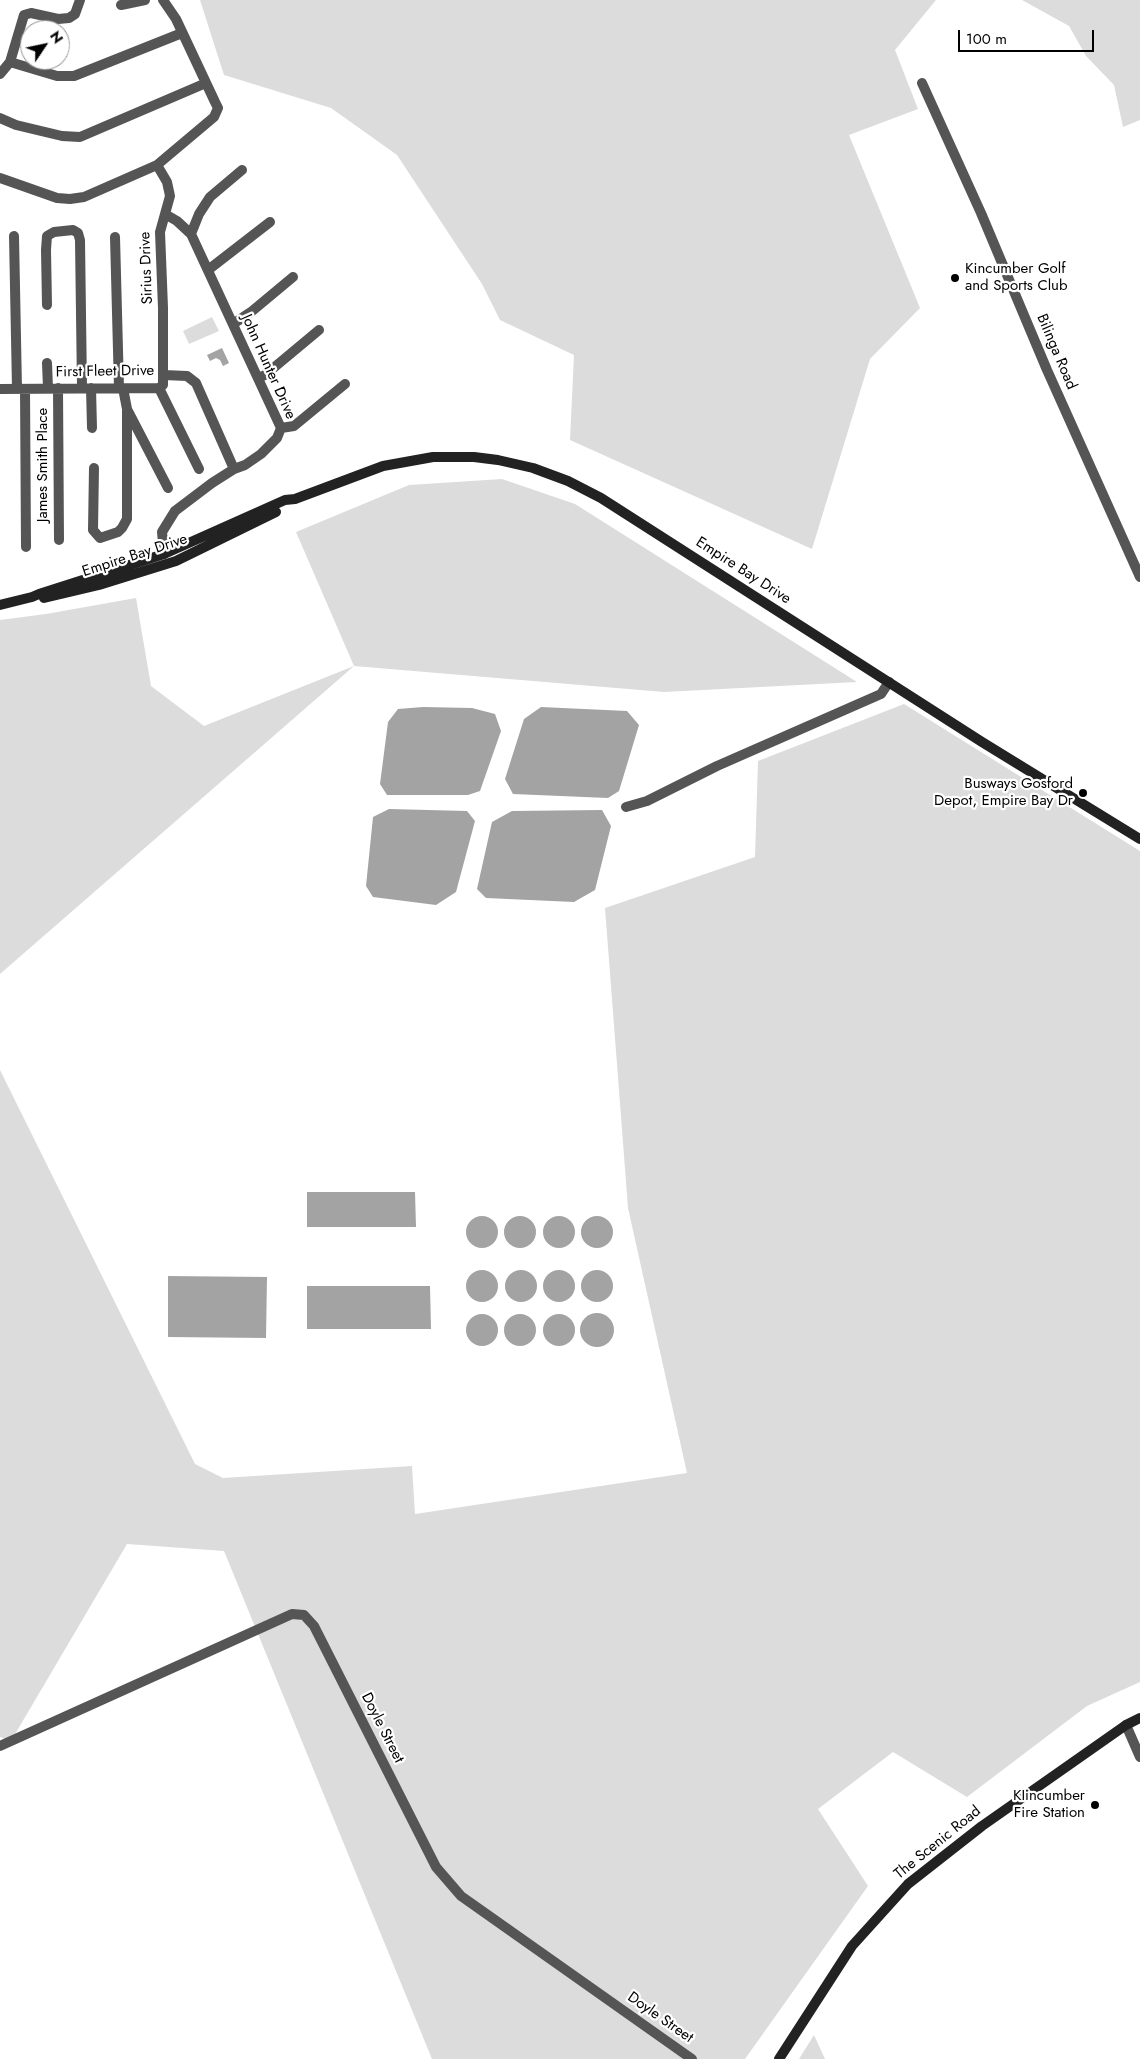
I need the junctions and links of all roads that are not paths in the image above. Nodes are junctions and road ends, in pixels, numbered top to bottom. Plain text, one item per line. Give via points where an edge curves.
1 (80, 0) edge
2 (144, 0) edge
3 (163, 0) edge
4 (121, 5) dead end
5 (182, 33) junction
6 (10, 62) junction
7 (0, 74) edge
8 (206, 83) junction
9 (922, 83) dead end
10 (0, 118) edge
11 (157, 165) junction
12 (242, 170) dead end
13 (0, 178) edge
14 (165, 214) junction
15 (270, 222) dead end
16 (191, 234) junction
17 (14, 236) dead end
18 (115, 237) dead end
19 (208, 270) junction
20 (292, 277) dead end
21 (47, 305) dead end
22 (233, 324) junction
23 (319, 330) dead end
24 (47, 363) dead end
25 (164, 375) junction
26 (258, 378) junction
27 (345, 384) dead end
28 (53, 388) junction
29 (87, 388) junction
30 (121, 388) junction
31 (159, 388) junction
32 (0, 389) edge
33 (21, 389) junction
34 (127, 409) junction
35 (92, 428) dead end
36 (281, 428) junction
37 (94, 468) dead end
38 (199, 469) dead end
39 (234, 469) junction
40 (168, 488) dead end
41 (295, 499) junction
42 (59, 540) dead end
43 (26, 547) dead end
44 (206, 547) junction
45 (164, 554) junction
46 (132, 576) junction
47 (1140, 578) edge
48 (32, 598) junction
49 (0, 605) edge
50 (889, 682) junction
51 (626, 807) dead end
52 (1140, 839) edge
53 (1140, 1718) edge
54 (1126, 1725) junction
55 (0, 1746) edge
56 (1140, 1757) edge
57 (692, 2059) edge
58 (779, 2059) edge

1 - 6 street via 77,11 70,18 24,15
2 - 4 street
3 - 5 street via 172,10
5 - 6 street via 74,76 57,76
5 - 8 street
6 - 7 street
8 - 10 street via 76,137 16,125
8 - 11 street via 218,108 216,115
9 - 47 street, Bilinga Road
11 - 13 street via 93,194 70,199 57,198
11 - 14 street, Sirius Drive via 169,190
12 - 16 street via 210,198
14 - 16 street, John Hunter Drive
14 - 25 street, Sirius Drive via 160,232
15 - 19 street
16 - 19 street, John Hunter Drive
17 - 33 street
18 - 30 street
19 - 22 street, John Hunter Drive
20 - 22 street
21 - 29 street via 48,236 73,230 80,240
22 - 26 street, John Hunter Drive
23 - 26 street
24 - 28 street, James Smith Place
25 - 31 street, First Fleet Drive via 163,385
25 - 39 street, First Fleet Drive via 187,376 196,383
26 - 36 street, John Hunter Drive
27 - 36 street via 294,426
28 - 29 street, First Fleet Drive
28 - 33 street, First Fleet Drive
28 - 42 street, James Smith Place
29 - 30 street, First Fleet Drive
29 - 35 street
30 - 31 street, First Fleet Drive
30 - 34 street
31 - 38 street
32 - 33 street, First Fleet Drive
33 - 43 street
34 - 37 street via 127,520 118,532 100,538 94,530
34 - 40 street
36 - 39 street, John Hunter Drive via 277,438 261,454
39 - 45 street, John Hunter Drive via 175,511 162,532
41 - 44 main road, Empire Bay Drive
41 - 45 main road, Empire Bay Drive via 285,500
41 - 50 main road, Empire Bay Drive via 375,468 415,459 474,457 533,468 601,498
44 - 45 main road via 197,547 179,555
44 - 46 main road, Empire Bay Drive
45 - 46 main road via 159,561 139,569
45 - 48 main road, Empire Bay Drive
46 - 48 main road, Empire Bay Drive via 42,599
48 - 49 main road, Empire Bay Drive
50 - 51 street via 881,694 717,766 647,801
50 - 52 main road, Empire Bay Drive
53 - 54 main road, The Scenic Road
54 - 56 street
54 - 58 main road, The Scenic Road via 982,1826 908,1884 852,1946
55 - 57 street, Doyle Street via 292,1614 304,1615 314,1626 436,1867 461,1896

